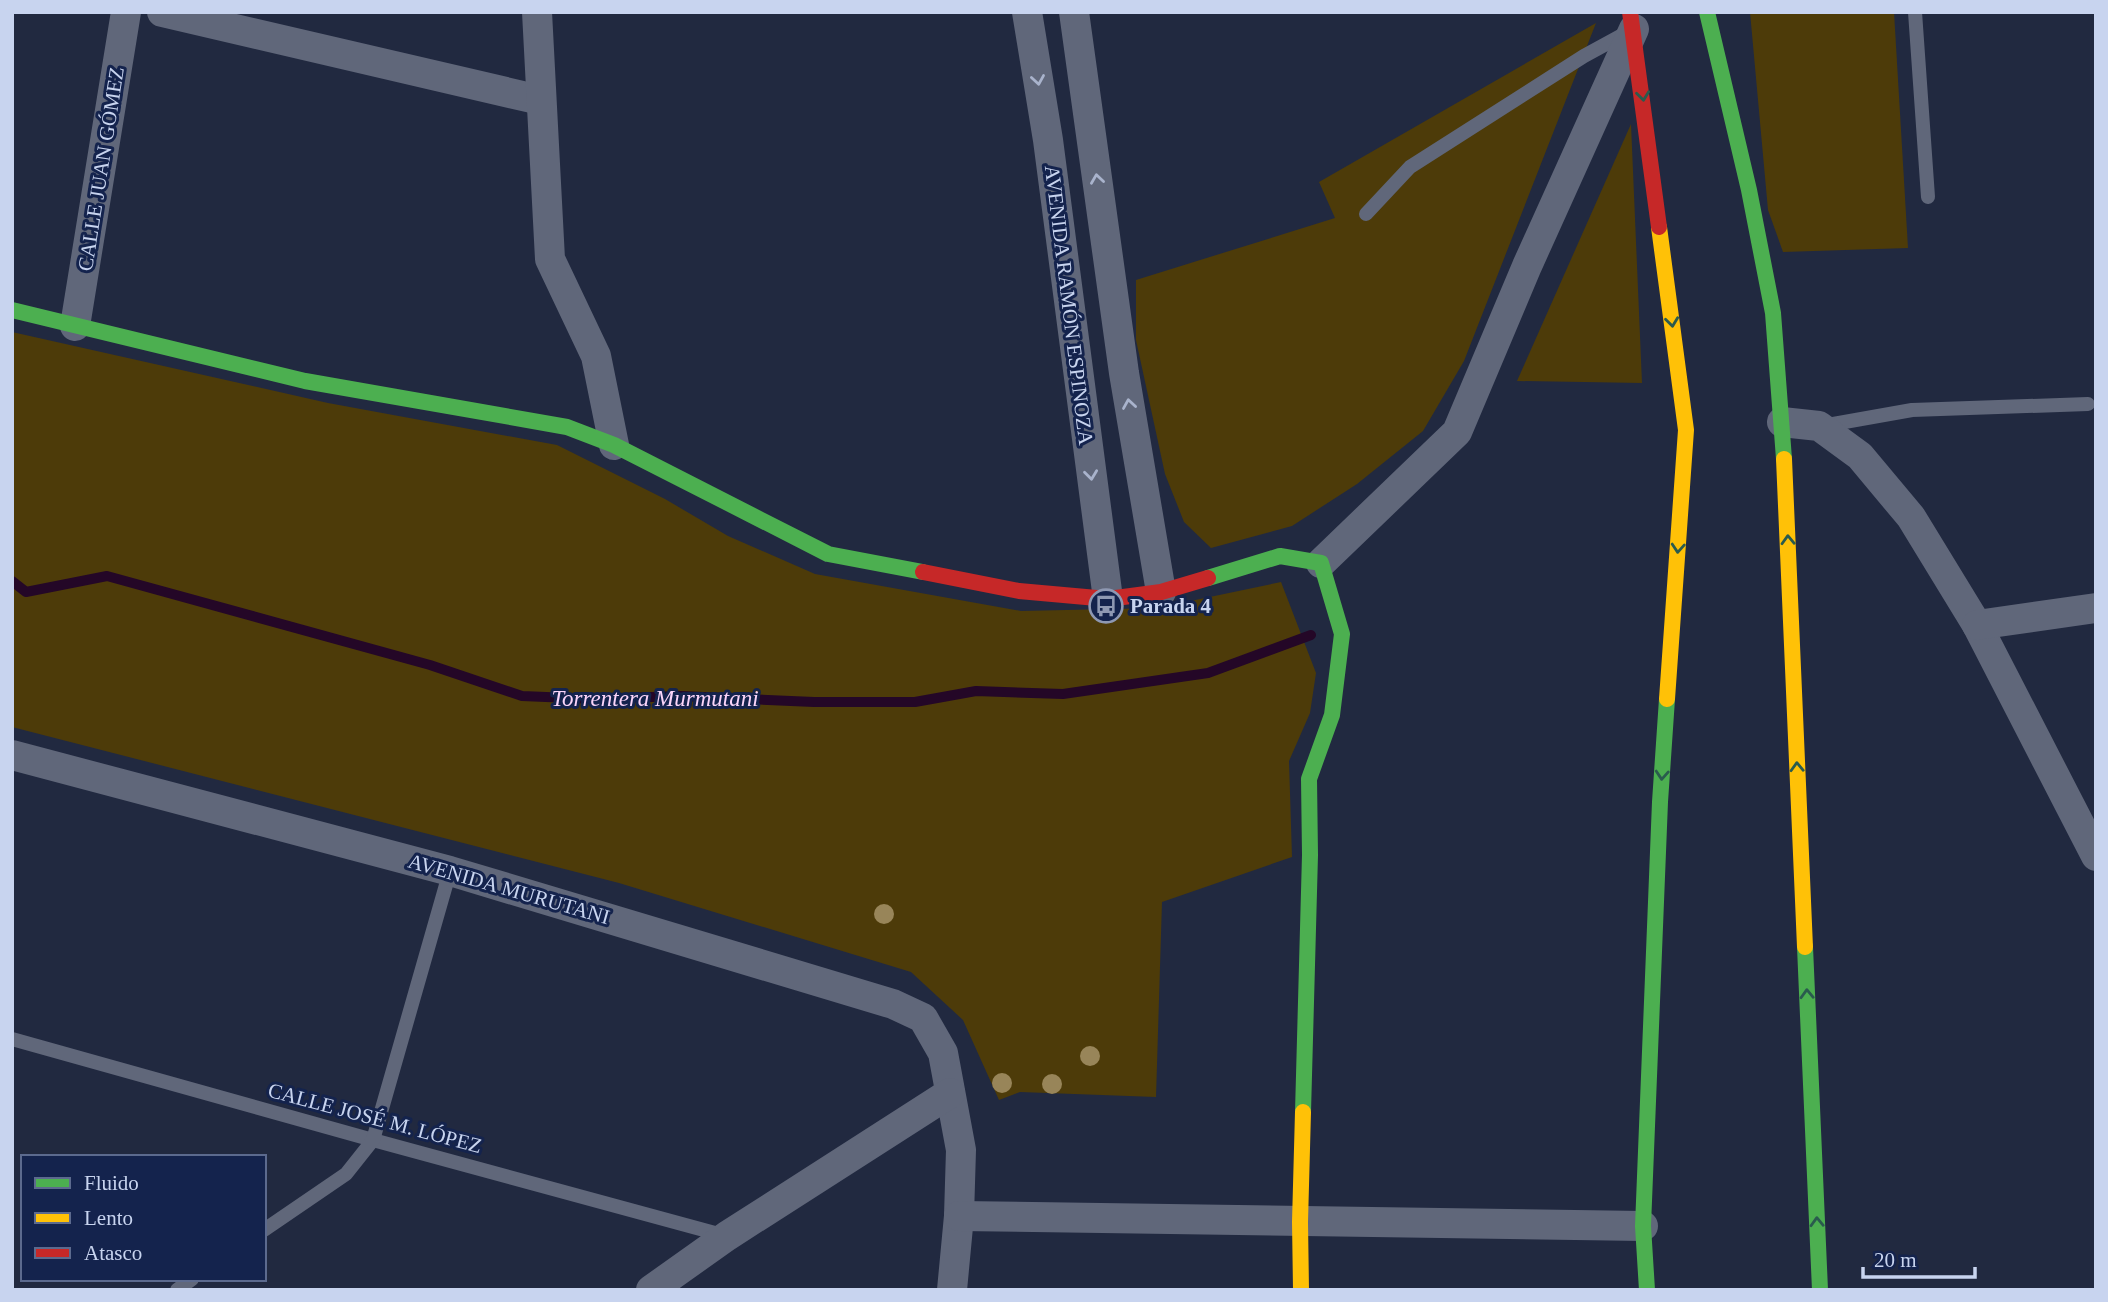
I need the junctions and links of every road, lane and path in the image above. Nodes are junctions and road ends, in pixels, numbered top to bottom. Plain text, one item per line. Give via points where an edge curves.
1 (126, 12) edge
2 (162, 12) edge
3 (537, 12) edge
4 (1027, 12) edge
5 (1074, 12) edge
6 (1707, 12) edge
7 (1915, 12) edge
8 (1632, 20) edge
9 (540, 100) junction
10 (1928, 197) dead end
11 (1366, 214) dead end
12 (12, 310) edge
13 (75, 326) junction
14 (2088, 404) dead end
15 (1782, 422) junction
16 (1819, 426) junction
17 (614, 445) junction
18 (1321, 563) junction
19 (1161, 592) junction
20 (1108, 599) junction
21 (2096, 608) edge
22 (1977, 625) junction
23 (12, 755) edge
24 (2096, 856) edge
25 (450, 871) junction
26 (12, 1039) edge
27 (950, 1093) junction
28 (373, 1140) junction
29 (959, 1216) junction
30 (1300, 1222) junction
31 (1643, 1226) junction
32 (266, 1229) edge
33 (727, 1236) junction
34 (650, 1290) edge
35 (952, 1290) edge
36 (1301, 1290) edge
37 (1647, 1290) edge
38 (1820, 1290) edge

1 - 13 street, CALLE JUAN GÓMEZ
2 - 9 street
3 - 9 street
4 -> 20 street, AVENIDA RAMÓN ESPINOZA
19 -> 5 street, AVENIDA RAMÓN ESPINOZA via 1124,373
6 - 15 street via 1773,313
7 - 10 lane
8 - 11 lane via 1584,57 1409,167
8 - 18 street via 1457,432
8 -> 31 street via 1686,430 1660,802
9 - 17 street via 550,259 596,356
12 - 13 street
13 - 17 street via 305,381 567,427
14 - 16 lane via 1912,410
15 - 16 street
38 -> 15 street
16 - 22 street via 1860,456 1911,517
17 - 20 street via 828,554 1020,591
18 - 19 street via 1280,556
18 - 30 street via 1342,634 1332,715 1309,779
19 - 20 street
21 - 22 street
22 - 24 street
23 - 25 street, AVENIDA MURUTANI
25 - 27 street, AVENIDA MURUTANI via 894,1004 923,1018 943,1053
25 - 28 lane
26 - 28 lane, CALLE JOSÉ M. LÓPEZ
27 - 29 street, AVENIDA MURUTANI via 961,1150
27 - 33 street
28 - 32 lane via 346,1174
28 - 33 lane, CALLE JOSÉ M. LÓPEZ
29 - 30 street
29 - 35 street, AVENIDA MURUTANI
30 - 31 street
30 - 36 street
31 - 37 street
33 - 34 street

